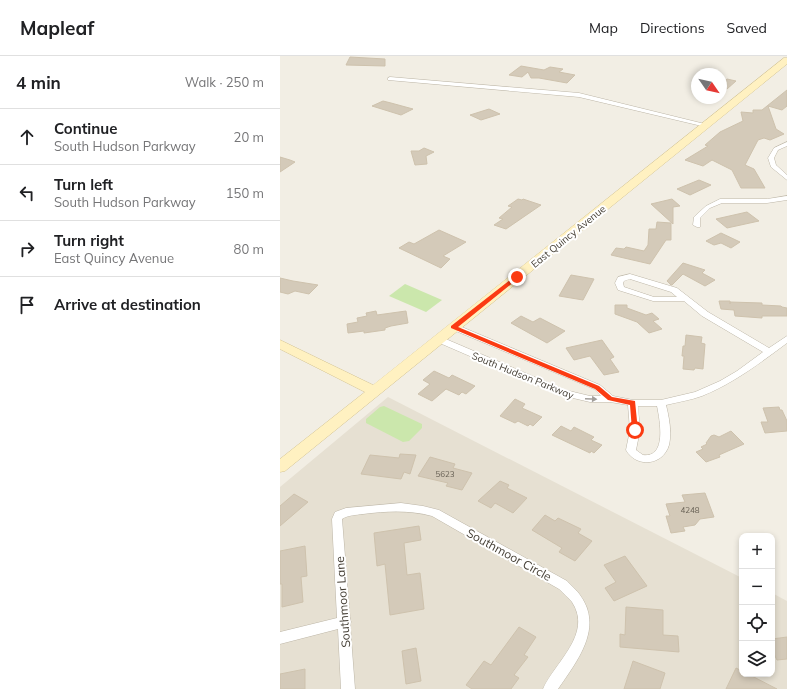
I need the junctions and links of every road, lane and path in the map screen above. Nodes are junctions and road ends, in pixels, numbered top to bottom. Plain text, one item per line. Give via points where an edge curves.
1 (787, 60) edge
2 (390, 79) dead end
3 (706, 125) junction
4 (787, 144) edge
5 (787, 178) edge
6 (787, 198) edge
7 (696, 225) dead end
8 (685, 299) junction
9 (454, 327) junction
10 (438, 339) junction
11 (787, 339) edge
12 (280, 344) edge
13 (769, 352) junction
14 (374, 391) junction
15 (610, 399) junction
16 (633, 403) junction
17 (661, 403) junction
18 (280, 467) edge
19 (339, 515) joint
20 (345, 622) junction
21 (280, 638) edge
22 (348, 689) edge
23 (550, 689) edge

1 - 3 street, East Quincy Avenue
2 - 3 street via 579,95
3 - 9 street, East Quincy Avenue
4 - 5 street via 776,149 771,158 773,166
6 - 7 street via 767,201 720,201 708,207 696,218
8 - 8 street via 674,290 637,277 626,277 619,283 621,288 653,299
8 - 13 street
9 - 10 street, East Quincy Avenue
9 - 15 street, South Hudson Parkway via 597,387
10 - 14 street, East Quincy Avenue
10 -> 15 street, South Hudson Parkway via 563,393 590,400
11 - 13 street, South Hudson Parkway
12 - 14 street
13 - 17 street, South Hudson Parkway via 723,383 698,394
14 - 18 street, East Quincy Avenue
15 - 16 street, South Hudson Parkway
16 - 17 street, South Hudson Parkway
16 - 17 street via 635,430 631,450 637,456 649,459 659,454 665,438
19 - 20 street, Southmoor Lane via 337,519
19 - 23 street, Southmoor Circle via 403,506 435,513 563,585 578,602 584,618 584,628 578,648
20 - 21 street
20 - 22 street, Southmoor Lane

